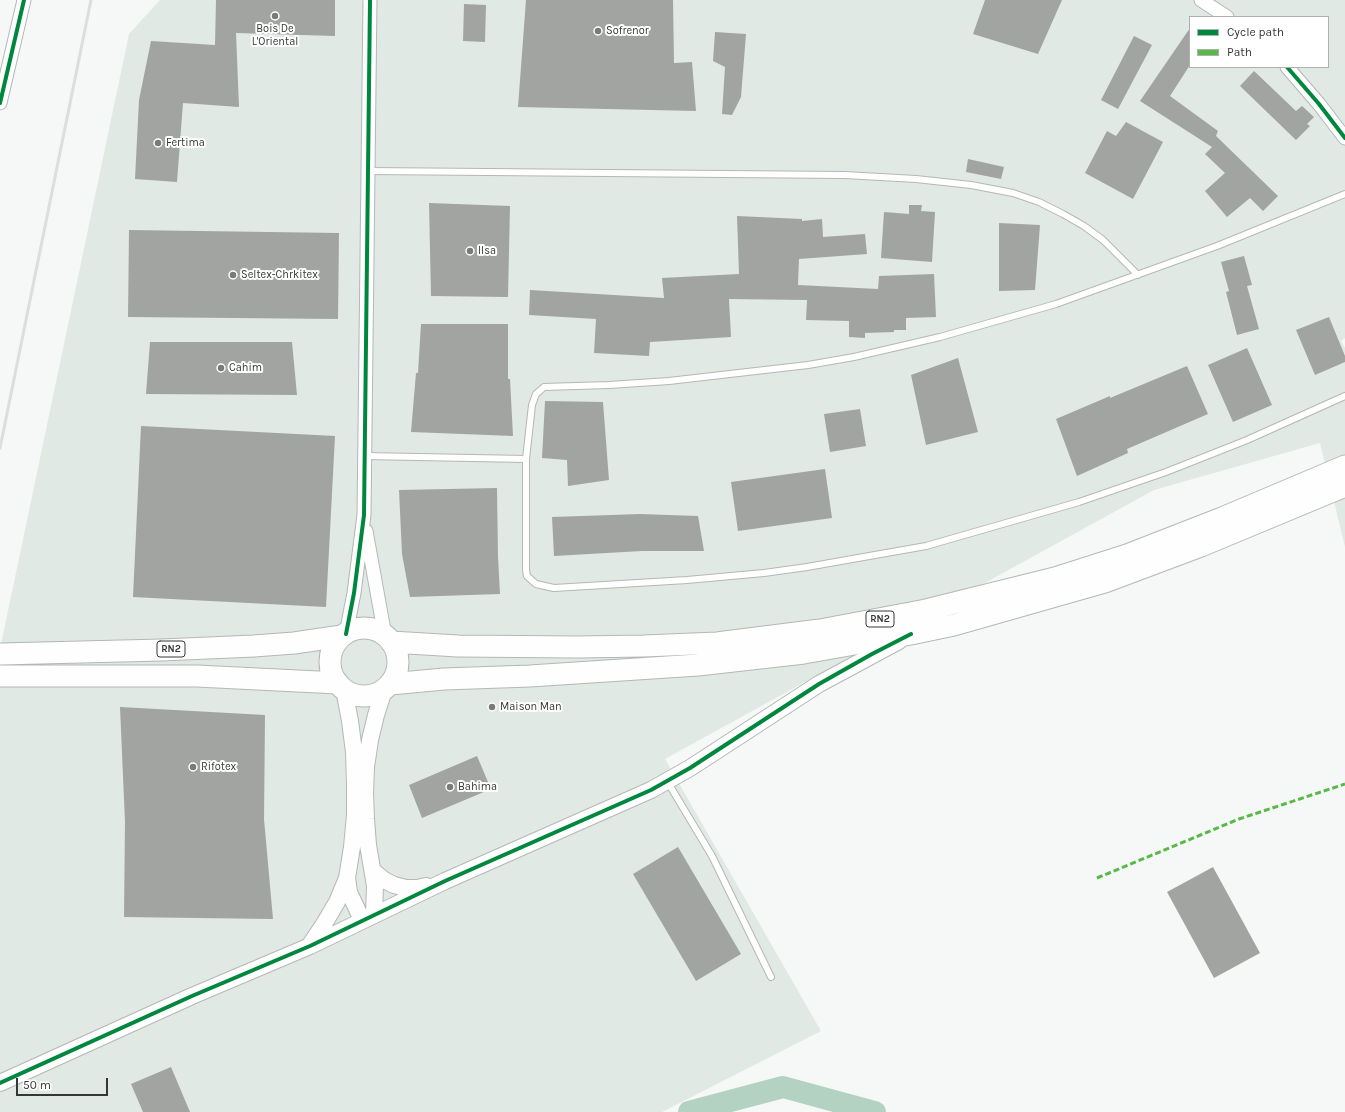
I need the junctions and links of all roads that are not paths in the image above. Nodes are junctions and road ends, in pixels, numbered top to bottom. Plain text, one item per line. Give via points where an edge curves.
1 (24, 0) edge
2 (370, 0) edge
3 (1201, 0) edge
4 (1225, 16) edge
5 (1288, 68) edge
6 (0, 103) edge
7 (1345, 138) edge
8 (368, 171) junction
9 (1345, 194) edge
10 (1138, 275) junction
11 (1345, 396) edge
12 (364, 456) junction
13 (526, 459) junction
14 (1345, 466) edge
15 (1345, 486) edge
16 (364, 515) junction
17 (911, 634) junction
18 (344, 635) junction
19 (388, 638) junction
20 (0, 654) edge
21 (0, 676) edge
22 (341, 686) junction
23 (387, 687) junction
24 (667, 781) junction
25 (373, 871) junction
26 (347, 878) junction
27 (445, 881) junction
28 (368, 917) junction
29 (310, 946) junction
30 (771, 977) dead end
31 (0, 1083) edge

1 - 6 street
2 - 8 street
3 - 4 street
5 - 7 street
8 - 10 lane via 844,175 971,185 1013,193 1063,214 1103,240
8 - 12 street
9 - 10 lane
10 - 13 lane via 1056,304 940,337 854,357 669,380 544,387 536,394 532,405
11 - 13 lane via 1247,440 1166,472 1009,523 926,546 866,558 764,573 687,580 554,588 536,584 527,576 526,570
12 - 13 lane
12 - 16 street
14 - 19 highway, RN2 via 1127,555 1011,590 926,610 820,630 717,643 644,646 458,646
15 - 17 highway, RN2 via 1201,546 1105,582 962,623
16 - 18 street via 354,593
16 - 19 street via 374,581
17 - 23 highway, RN2 via 804,653 705,664 444,679
17 - 24 street via 819,684
18 - 19 highway, RN2 via 359,628 368,628
18 - 20 highway, RN2 via 254,646
18 - 22 highway via 336,643 330,659 334,677
19 - 23 highway via 397,654 398,668
21 - 22 highway, RN2 via 197,676
22 - 23 highway, RN2 via 353,694 364,696
22 - 26 street via 350,720 354,752 355,816
23 - 25 street via 376,715 366,766 368,839
24 - 27 street
24 - 30 lane via 712,856
25 - 27 street via 384,880 406,888 418,888
25 - 28 street via 375,886
26 - 28 street via 350,896
26 - 29 street via 337,902
27 - 28 street
28 - 29 street
29 - 31 street

